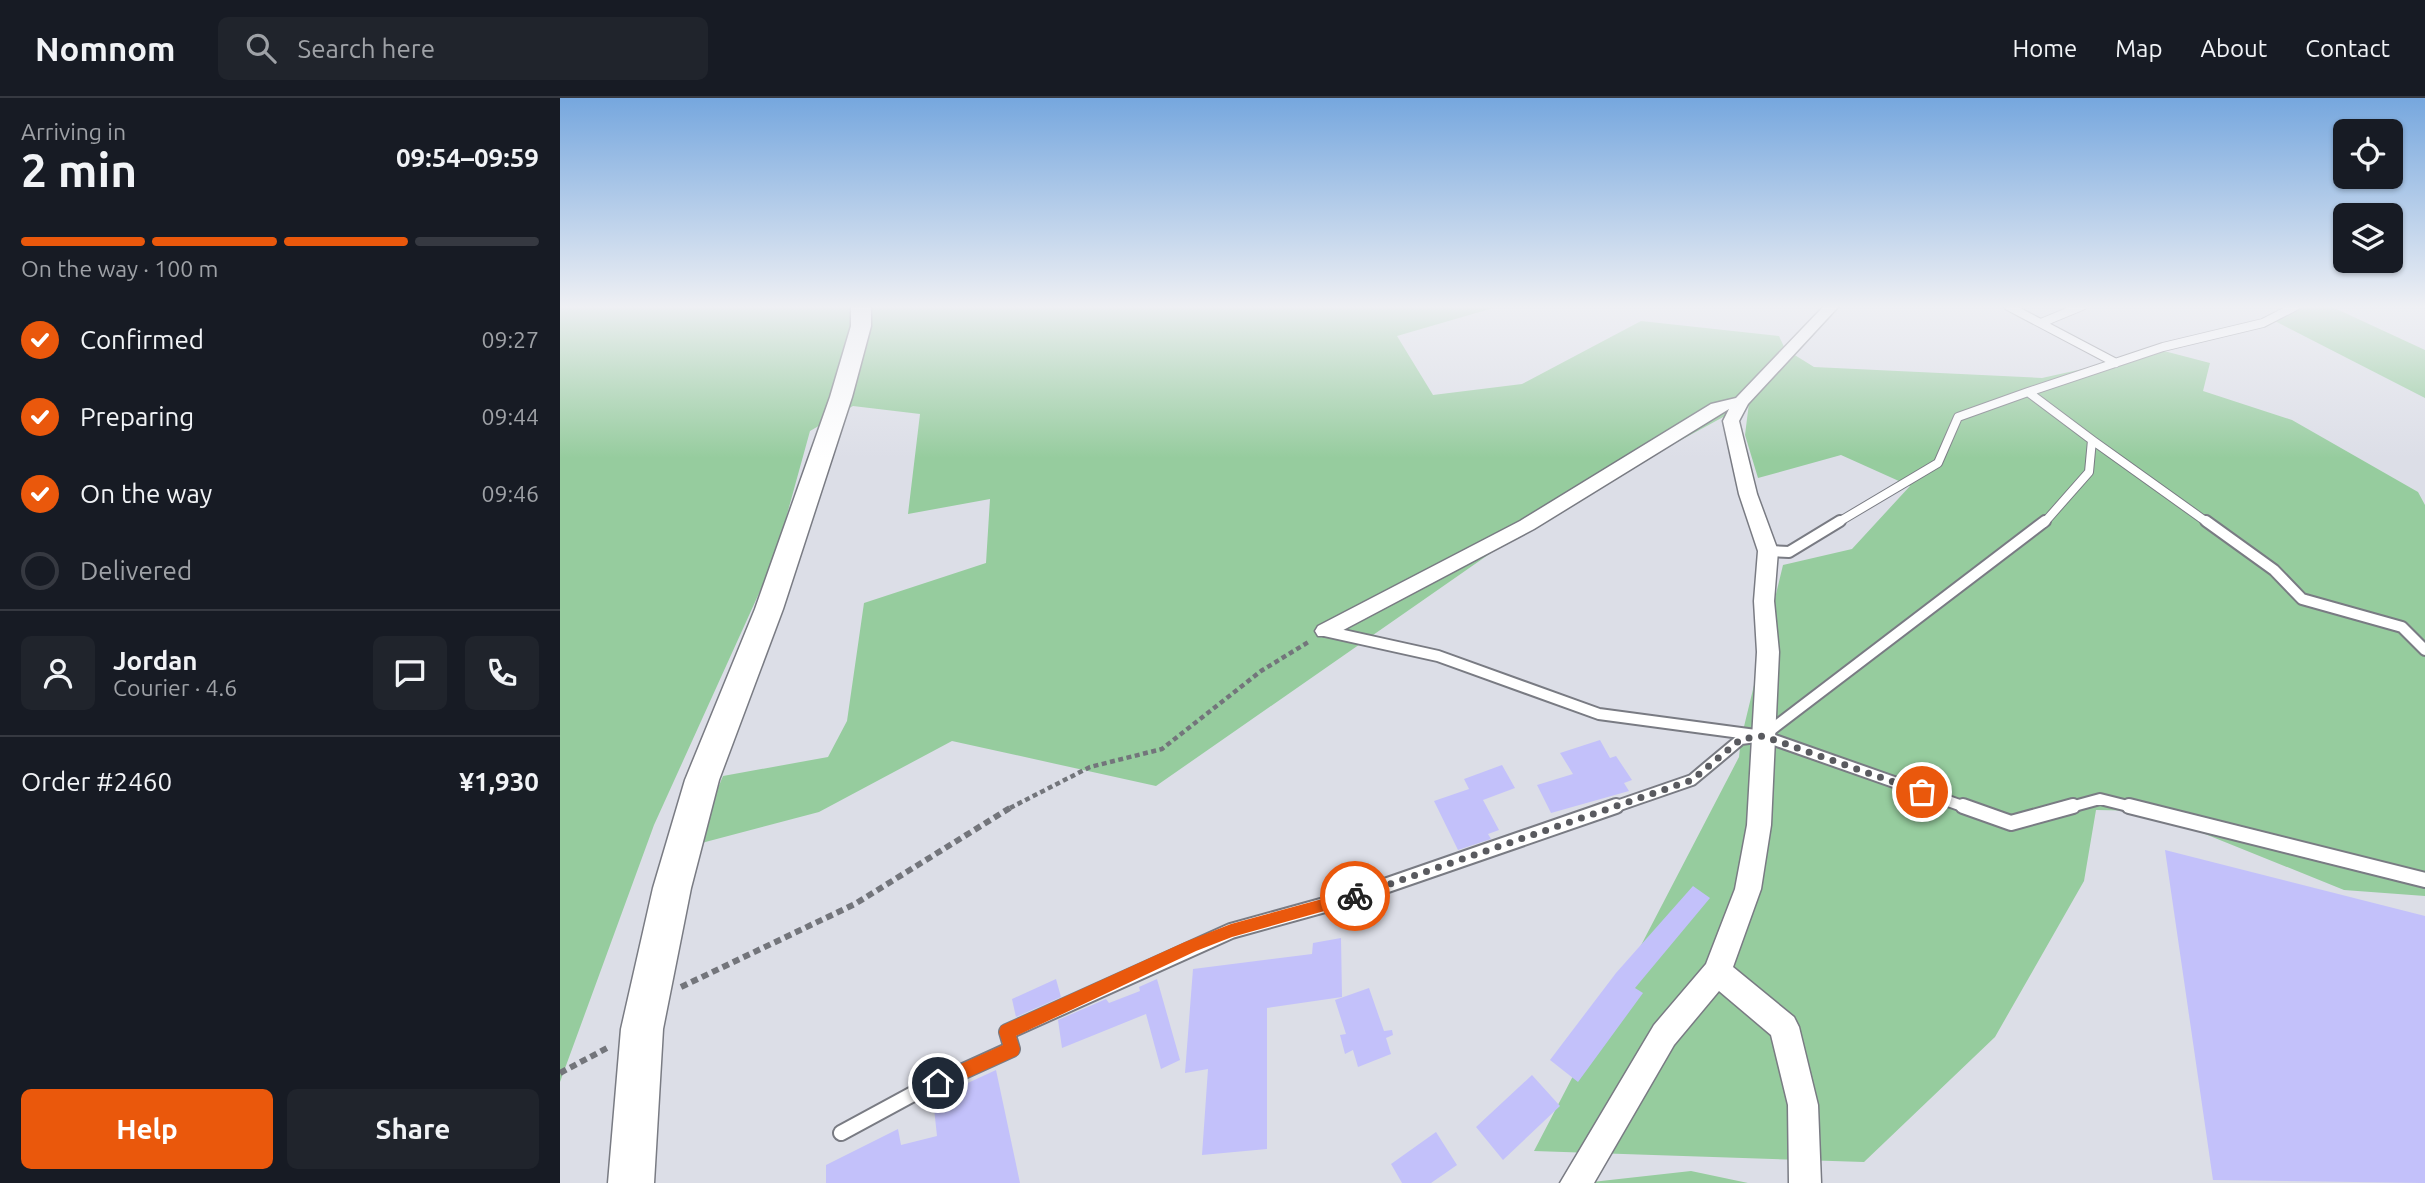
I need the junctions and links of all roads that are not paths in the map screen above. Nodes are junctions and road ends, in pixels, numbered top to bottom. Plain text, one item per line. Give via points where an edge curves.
1 (852, 357) edge
2 (1784, 357) edge
3 (2104, 357) edge
4 (2135, 357) edge
5 (2116, 363) junction
6 (2028, 392) junction
7 (1741, 402) junction
8 (2092, 440) junction
9 (1768, 551) junction
10 (1325, 631) joint
11 (2425, 650) edge
12 (1763, 736) junction
13 (2425, 880) edge
14 (1717, 972) junction
15 (842, 1133) dead end
16 (631, 1183) edge
17 (1576, 1183) edge
18 (1805, 1183) edge

1 - 16 street via 769,610 702,780 672,888 645,1015
2 - 7 street
3 - 5 lane
4 - 5 lane
5 - 6 lane
6 - 8 lane
6 - 9 lane via 1958,417 1938,463 1789,552
7 - 9 street via 1731,421
7 - 10 street via 1717,407 1527,525
8 - 11 lane via 2274,570 2302,599 2402,627
8 - 12 lane via 2089,472 2045,523
9 - 12 street
10 - 12 lane via 1438,656 1599,714
12 - 13 lane via 2011,823 2099,799
12 - 14 street via 1759,825 1748,889
12 - 15 lane via 1741,739 1692,780 1350,898 1190,947 1007,1032 1012,1049 913,1094
14 - 17 street via 1664,1035
14 - 18 street via 1784,1027 1803,1105

